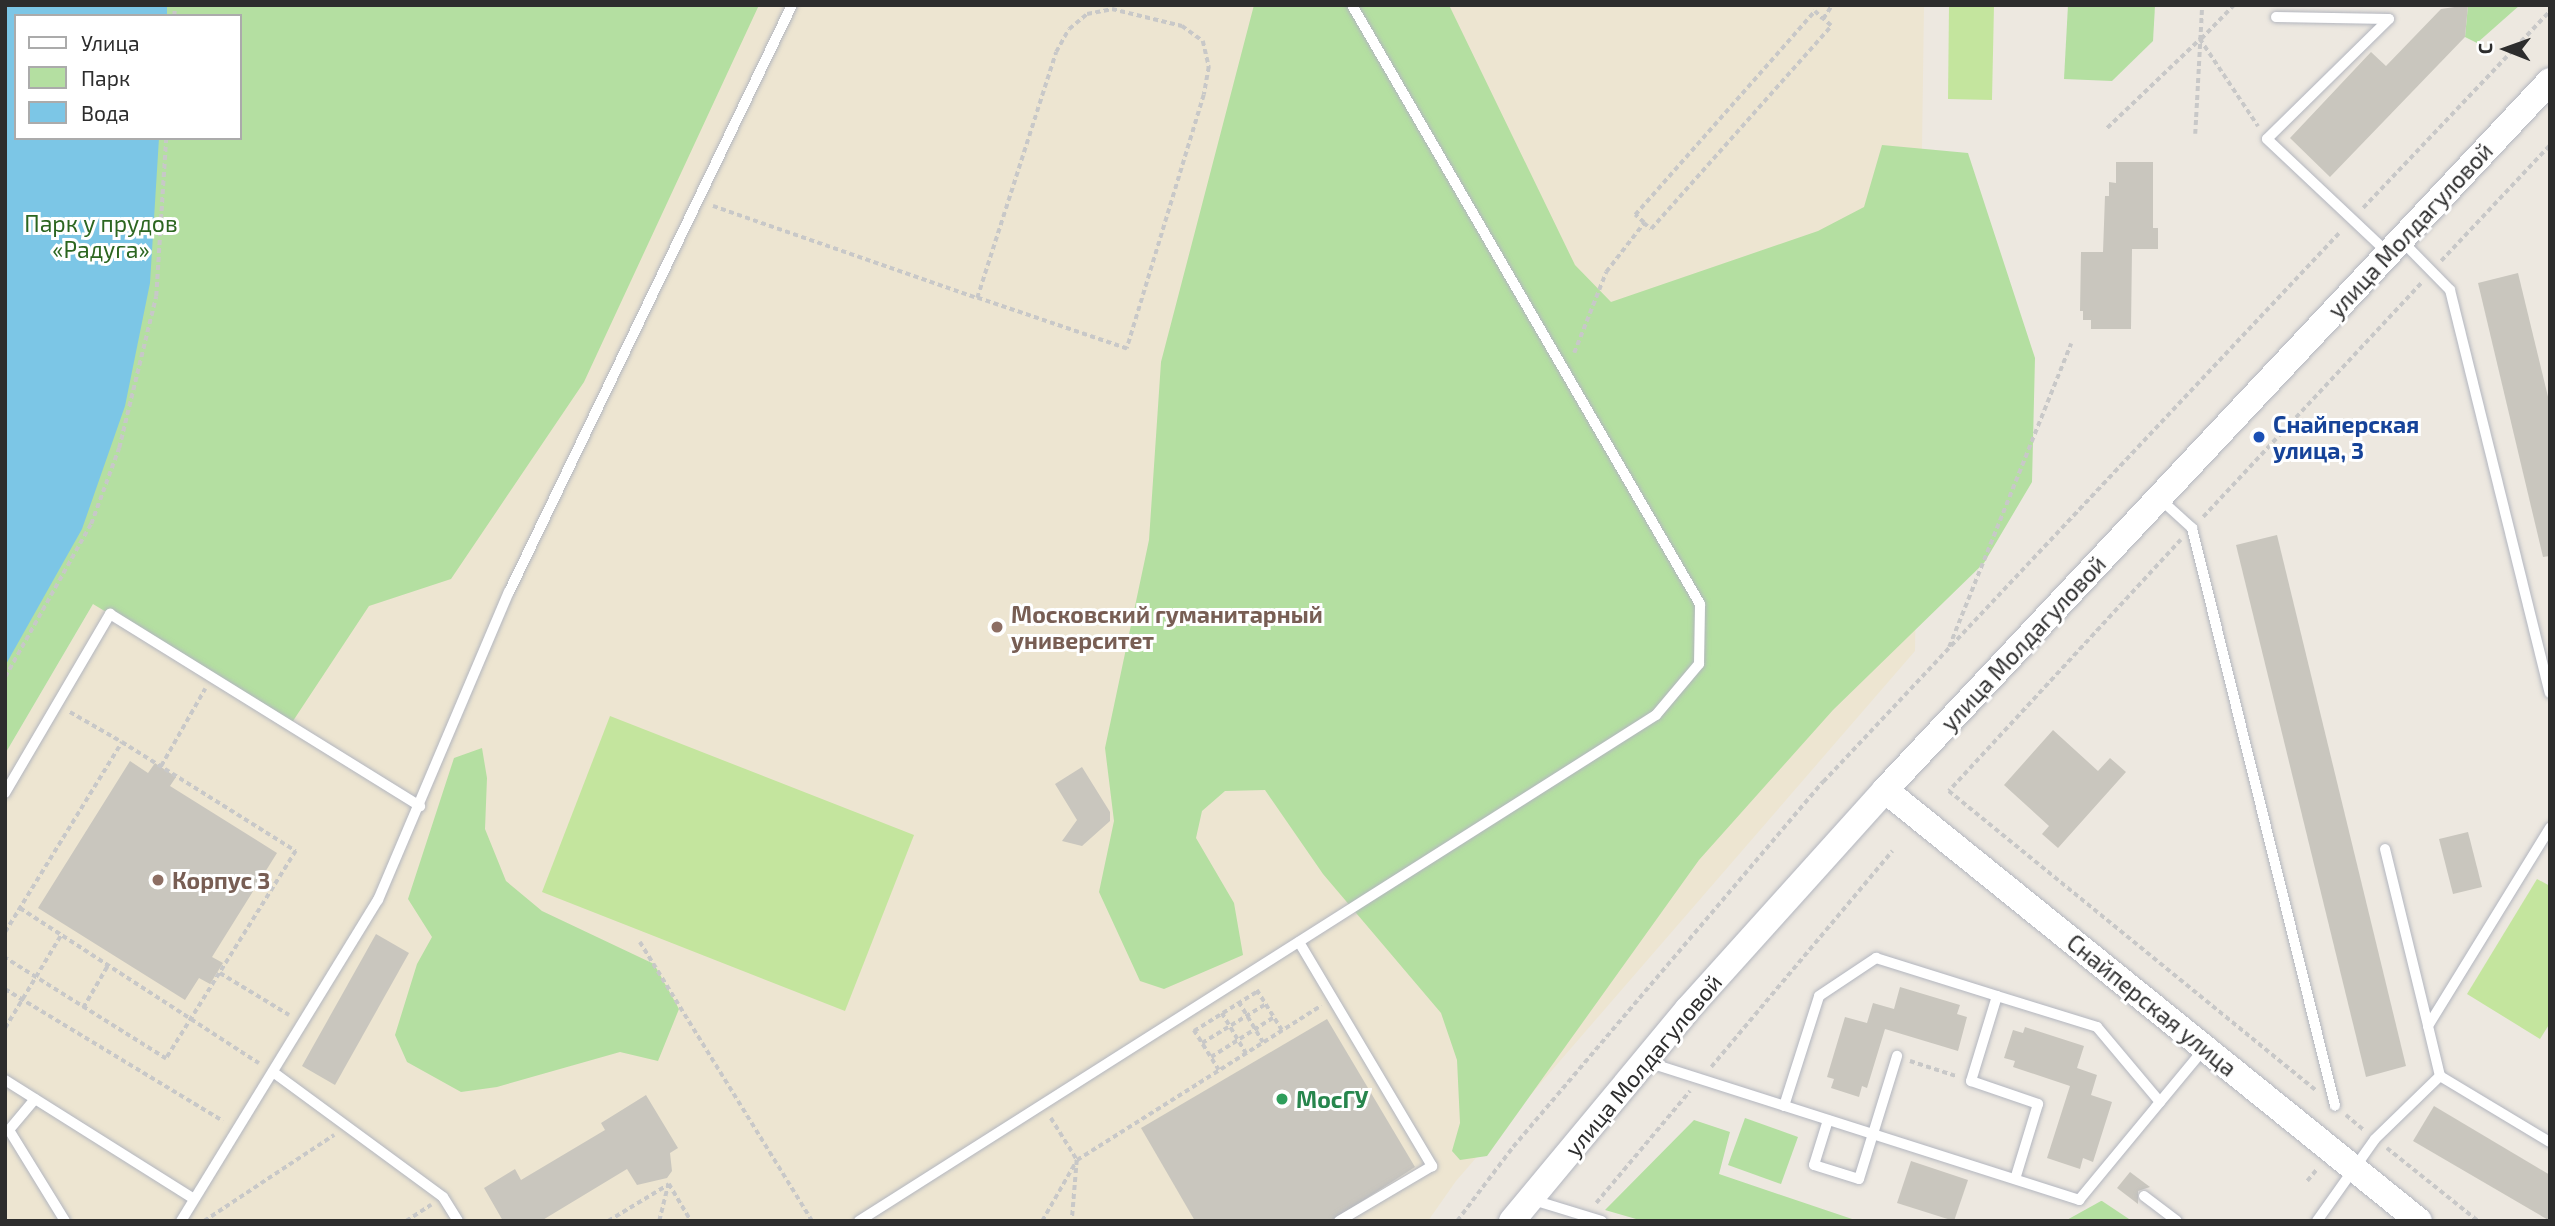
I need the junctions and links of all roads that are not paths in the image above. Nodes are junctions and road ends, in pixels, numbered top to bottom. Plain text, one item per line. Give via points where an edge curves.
1 (792, 5) edge
2 (1352, 5) edge
3 (2276, 17) dead end
4 (2550, 81) edge
5 (2394, 246) junction
6 (2159, 498) junction
7 (2550, 694) edge
8 (1885, 790) junction
9 (5, 793) edge
10 (420, 806) junction
11 (2550, 828) edge
12 (2385, 849) dead end
13 (1299, 942) junction
14 (1997, 996) junction
15 (2428, 1026) junction
16 (2205, 1048) junction
17 (1897, 1056) road end
18 (1644, 1061) junction
19 (272, 1072) junction
20 (2440, 1076) junction
21 (5, 1080) edge
22 (35, 1099) junction
23 (2160, 1102) junction
24 (1784, 1106) junction
25 (2335, 1106) road end
26 (1828, 1120) junction
27 (1873, 1134) junction
28 (2550, 1142) edge
29 (2352, 1166) junction
30 (2015, 1179) junction
31 (2144, 1196) dead end
32 (194, 1199) junction
33 (1530, 1199) junction
34 (65, 1221) edge
35 (181, 1221) edge
36 (458, 1221) edge
37 (859, 1221) edge
38 (1339, 1221) edge
39 (1512, 1221) edge
40 (1602, 1221) edge
41 (2177, 1221) edge
42 (2318, 1221) edge
43 (2419, 1221) edge

1 - 10 lane via 509,592
2 - 13 lane via 1700,604 1699,664 1656,715
3 - 5 lane via 2389,19 2267,139 2352,219
4 - 5 street, улица Молдагуловой
5 - 6 street, улица Молдагуловой
5 - 7 lane via 2432,271 2450,290
6 - 8 street, улица Молдагуловой
6 - 25 lane via 2192,528
8 - 16 street, Снайперская улица
8 - 18 street, улица Молдагуловой
9 - 10 lane via 110,614
10 - 19 lane via 378,901
11 - 15 lane
12 - 15 lane
13 - 37 lane
13 - 38 lane via 1432,1166
14 - 23 lane via 2097,1027
14 - 24 lane via 1876,958 1819,996
14 - 30 lane via 1971,1081 2038,1104
15 - 20 lane
16 - 23 lane
16 - 29 street, Снайперская улица
17 - 27 lane
18 - 24 lane
18 - 33 street, улица Молдагуловой
19 - 32 lane
19 - 36 lane via 443,1197
20 - 28 lane
20 - 29 lane
21 - 22 lane
22 - 32 lane
22 - 34 lane via 9,1130
23 - 30 lane via 2079,1200
24 - 26 lane
26 - 27 lane
26 - 27 lane via 1814,1165 1848,1176 1859,1179
27 - 30 lane
29 - 42 lane
29 - 43 street, Снайперская улица
31 - 41 lane
32 - 35 lane
33 - 39 street, улица Молдагуловой
33 - 40 lane

